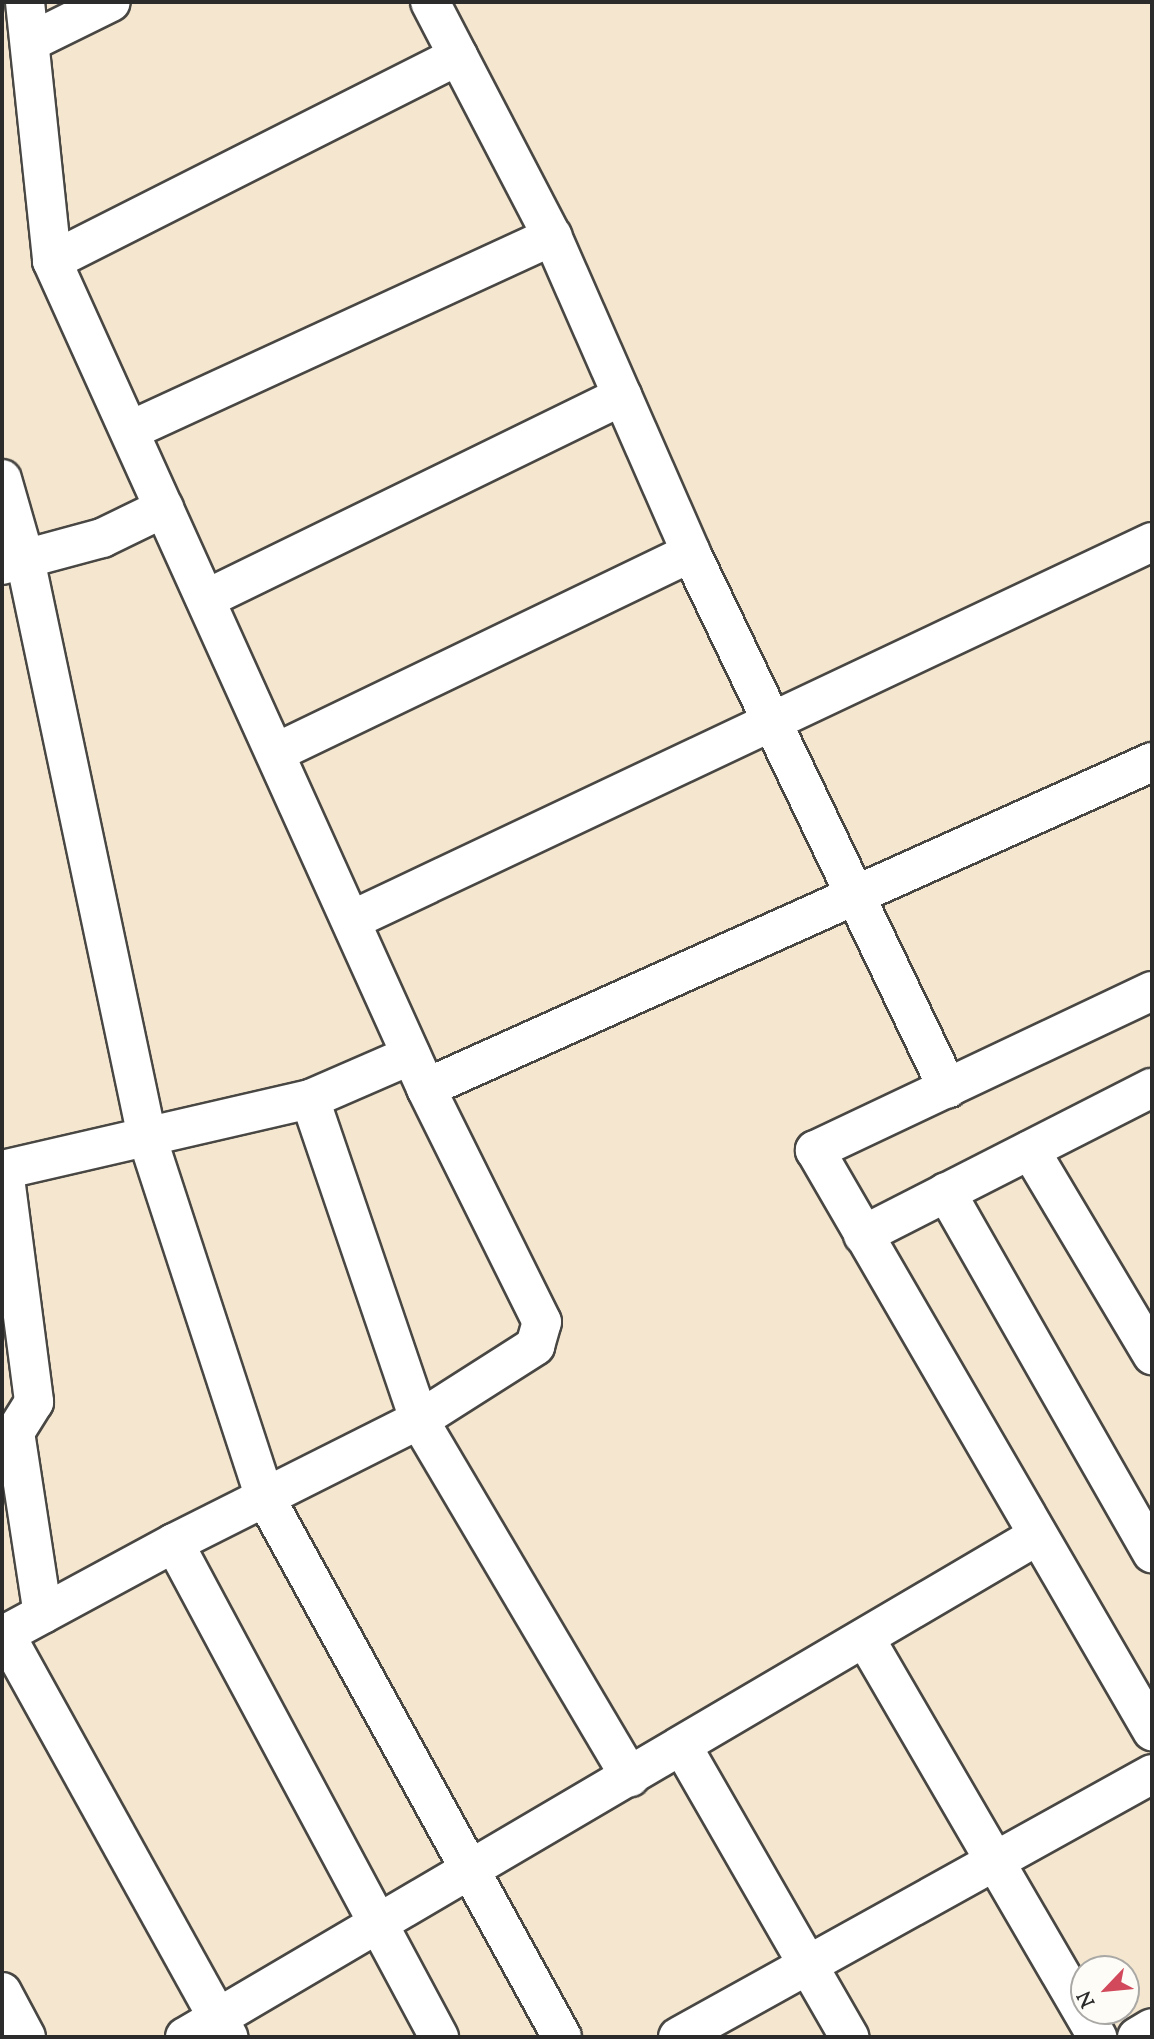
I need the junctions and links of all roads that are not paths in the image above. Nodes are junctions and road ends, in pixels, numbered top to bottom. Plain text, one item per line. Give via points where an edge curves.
1 (25, 2) edge
2 (111, 2) edge
3 (430, 2) edge
4 (30, 42) junction
5 (458, 57) junction
6 (552, 236) junction
7 (52, 261) junction
8 (622, 396) junction
9 (131, 430) junction
10 (2, 479) edge
11 (164, 508) junction
12 (1152, 542) edge
13 (691, 553) junction
14 (14, 562) edge
15 (208, 598) junction
16 (772, 723) junction
17 (277, 752) junction
18 (1152, 762) edge
19 (851, 893) junction
20 (352, 920) junction
21 (1152, 991) edge
22 (419, 1072) junction
23 (948, 1088) junction
24 (1152, 1088) edge
25 (310, 1100) junction
26 (147, 1137) junction
27 (1030, 1150) junction
28 (3, 1170) edge
29 (946, 1192) junction
30 (863, 1235) junction
31 (1152, 1355) edge
32 (419, 1420) junction
33 (265, 1497) junction
34 (1037, 1536) junction
35 (174, 1543) junction
36 (1152, 1553) edge
37 (43, 1614) junction
38 (3, 1635) edge
39 (865, 1638) junction
40 (1152, 1731) edge
41 (682, 1746) junction
42 (1152, 1774) edge
43 (630, 1777) junction
44 (994, 1862) junction
45 (470, 1872) junction
46 (380, 1926) junction
47 (807, 1966) junction
48 (2, 1992) edge
49 (223, 2028) edge
50 (1152, 2028) edge
51 (26, 2037) edge
52 (185, 2037) edge
53 (439, 2037) edge
54 (562, 2037) edge
55 (678, 2037) edge
56 (849, 2037) edge
57 (1097, 2037) edge
58 (1137, 2037) edge

1 - 4 street
2 - 4 street
3 - 5 street
4 - 7 street
5 - 6 street
5 - 7 street
6 - 8 street
6 - 9 street
7 - 9 street
8 - 13 street
8 - 15 street
9 - 11 street
10 - 14 street
11 - 14 street via 102,538
11 - 15 street
12 - 16 street
13 - 16 street
13 - 17 street
14 - 26 street
15 - 17 street
16 - 19 street
16 - 20 street
17 - 20 street
18 - 19 street
19 - 22 street
19 - 23 street
20 - 22 street
21 - 23 street
22 - 25 street
22 - 32 street via 542,1322 535,1346
23 - 30 street via 815,1150
24 - 27 street
25 - 26 street
25 - 32 street
26 - 28 street
26 - 33 street
27 - 29 street
27 - 31 street
28 - 37 street via 34,1402 15,1432
29 - 30 street
29 - 36 street
30 - 34 street
32 - 33 street
32 - 43 street
33 - 35 street
33 - 45 street
34 - 39 street
34 - 40 street
35 - 37 street
35 - 46 street
37 - 38 street
38 - 49 street
39 - 41 street
39 - 44 street
41 - 43 street
41 - 47 street
42 - 44 street
43 - 45 street
44 - 47 street
44 - 57 street
45 - 46 street
45 - 54 street
46 - 49 street
46 - 53 street
47 - 55 street
47 - 56 street
48 - 51 street
49 - 52 street
50 - 58 street

